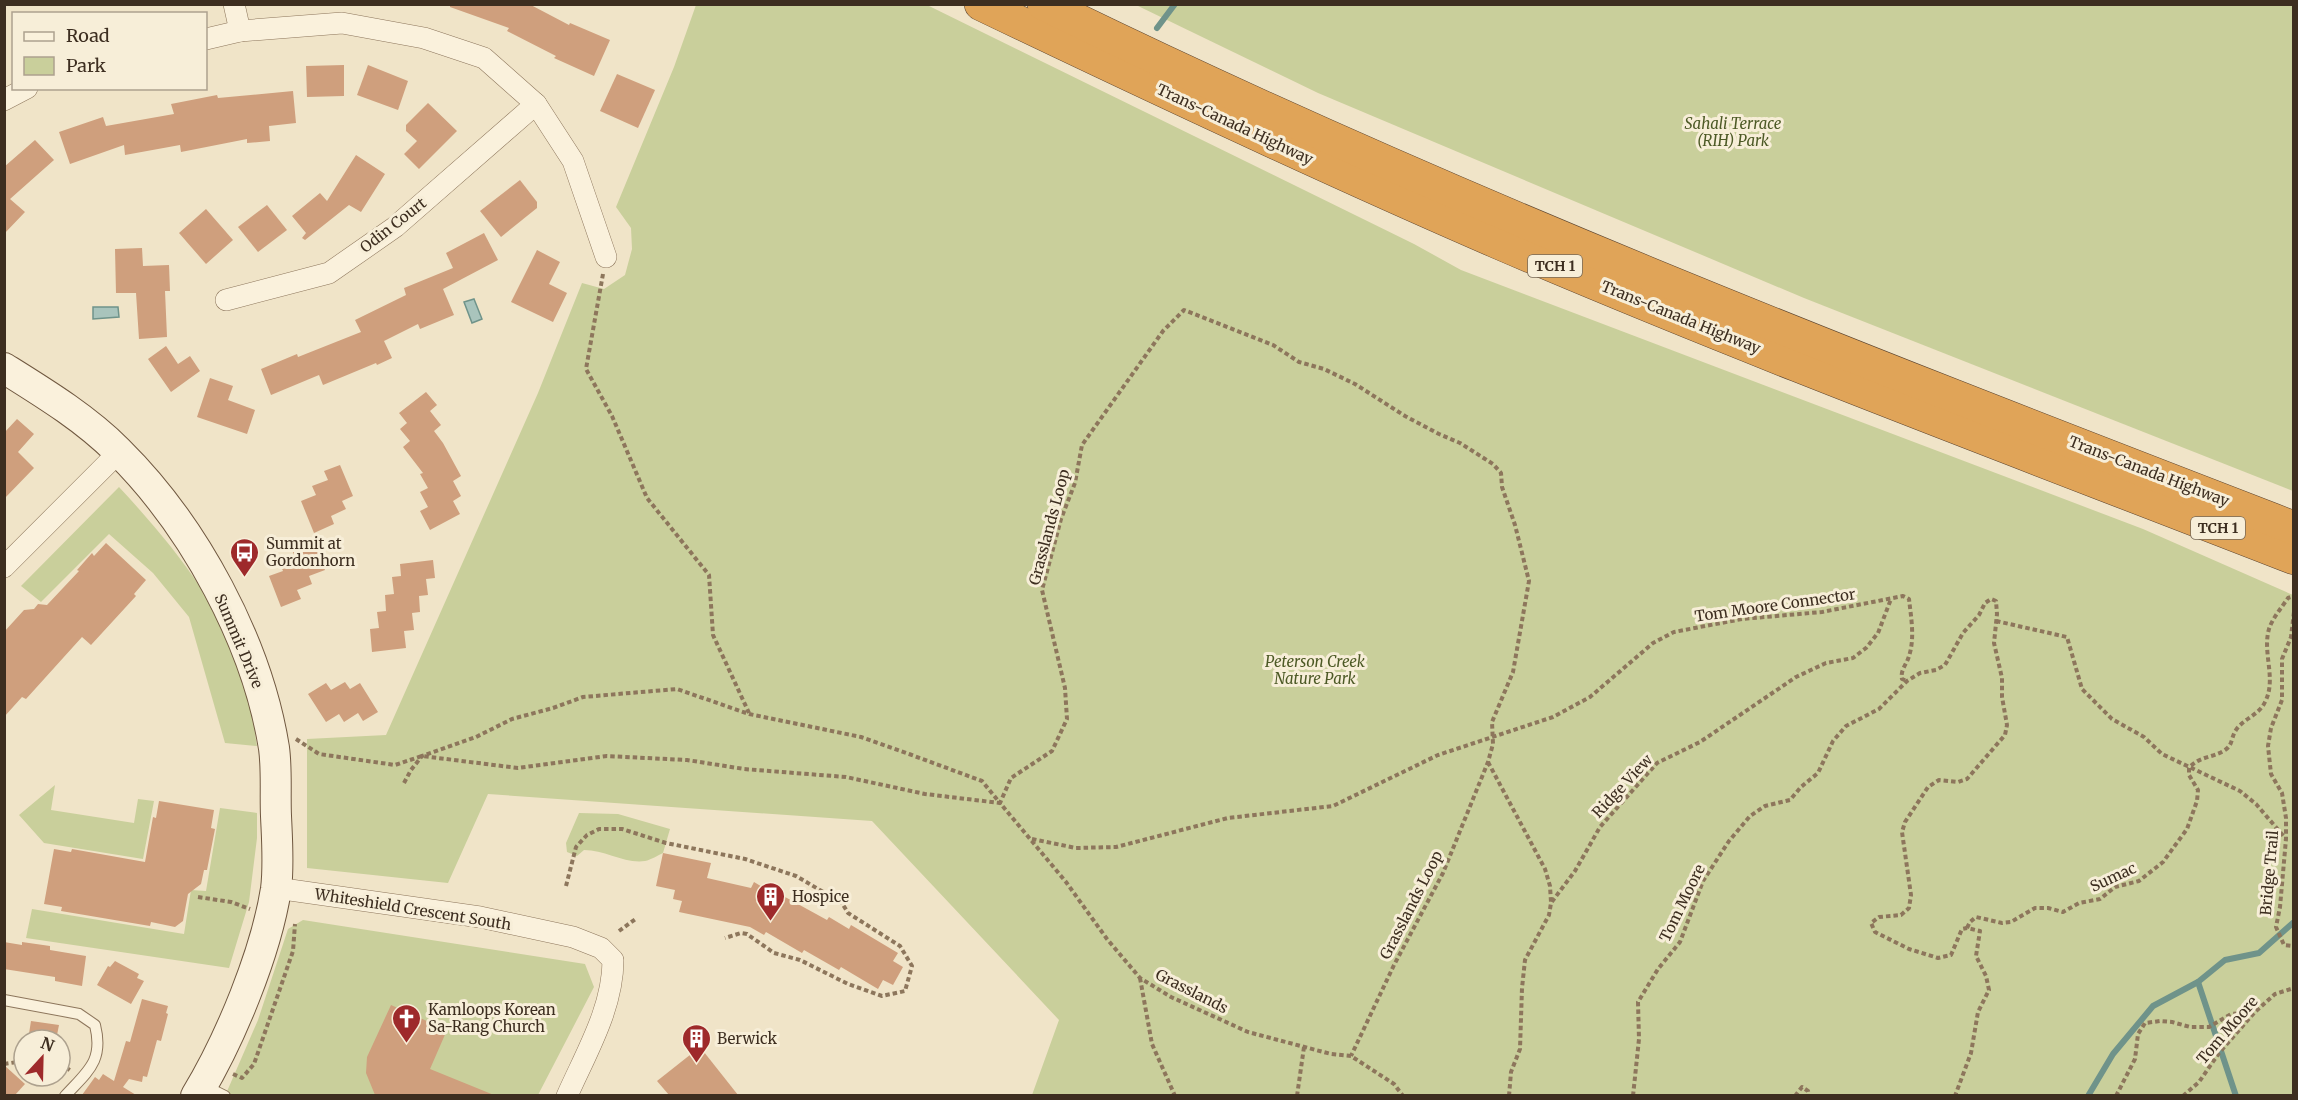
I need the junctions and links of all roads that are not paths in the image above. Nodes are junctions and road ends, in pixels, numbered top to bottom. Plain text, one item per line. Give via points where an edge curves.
1 (234, 4) edge
2 (981, 4) edge
3 (1044, 4) edge
4 (240, 31) junction
5 (207, 39) edge
6 (23, 90) edge
7 (4, 100) edge
8 (536, 104) junction
9 (606, 257) road end
10 (226, 300) dead end
11 (4, 368) edge
12 (119, 452) junction
13 (2146, 486) junction
14 (2294, 528) edge
15 (2294, 558) edge
16 (4, 567) edge
17 (265, 894) junction
18 (4, 1000) edge
19 (209, 1085) edge
20 (65, 1095) edge
21 (567, 1095) edge

1 - 4 street
2 - 13 highway, Trans-Canada Highway / TCH 1 via 1250,133 1728,337
3 - 13 highway, Trans-Canada Highway / TCH 1 via 1260,107
4 - 5 street
4 - 8 street via 342,23 424,38 484,58
6 - 7 street
8 - 9 street via 573,161
8 - 10 street, Odin Court via 395,227 328,273
11 - 12 main road, Summit Drive via 91,426
12 - 16 street
12 - 17 main road, Summit Drive via 177,518 229,609 256,675 274,749
13 - 14 highway, Trans-Canada Highway / TCH 1
13 - 15 highway, Trans-Canada Highway / TCH 1
17 - 19 main road, Summit Drive via 264,939
17 - 21 street, Whiteshield Crescent South via 480,917 601,948 613,960 608,1004
18 - 20 lane via 79,1014 94,1025 98,1040 94,1063

